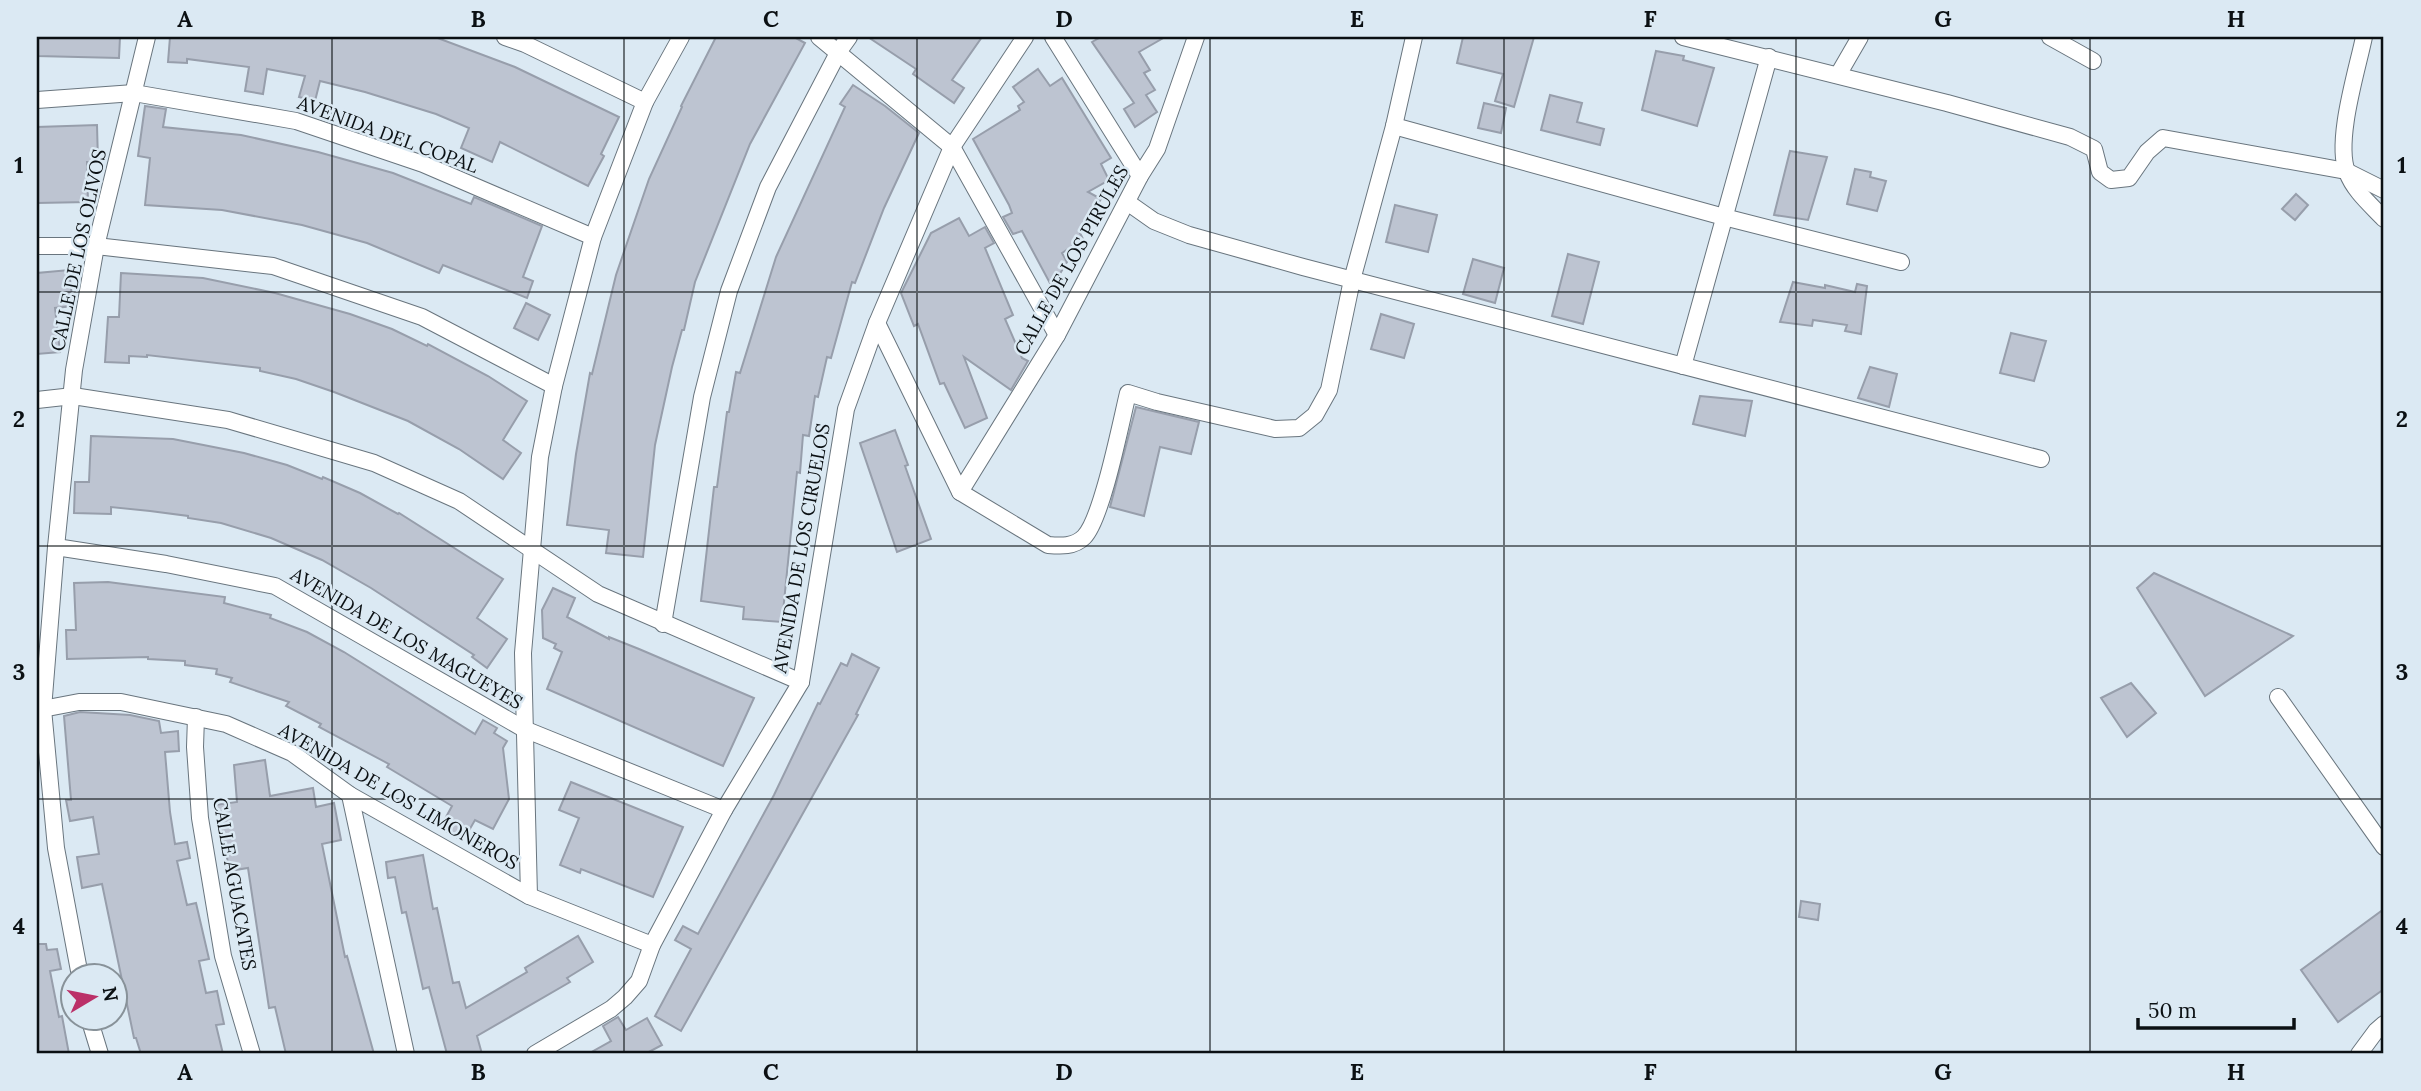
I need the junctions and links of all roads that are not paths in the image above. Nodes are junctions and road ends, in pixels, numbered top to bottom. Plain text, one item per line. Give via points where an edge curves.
1 (147, 37) edge
2 (505, 37) edge
3 (681, 37) edge
4 (819, 37) edge
5 (849, 37) edge
6 (1025, 37) edge
7 (1053, 37) edge
8 (1196, 37) edge
9 (1413, 37) edge
10 (1683, 37) edge
11 (1860, 37) edge
12 (2050, 37) edge
13 (2364, 37) edge
14 (839, 51) junction
15 (1769, 57) junction
16 (2093, 61) dead end
17 (1838, 75) junction
18 (134, 93) junction
19 (37, 100) edge
20 (645, 102) junction
21 (1394, 125) junction
22 (952, 147) junction
23 (2346, 171) junction
24 (1140, 176) junction
25 (2384, 190) edge
26 (1127, 202) junction
27 (1724, 217) junction
28 (2384, 219) edge
29 (593, 237) junction
30 (37, 246) edge
31 (96, 246) junction
32 (1901, 262) dead end
33 (1352, 280) junction
34 (877, 323) junction
35 (1057, 335) junction
36 (1683, 366) junction
37 (554, 386) junction
38 (73, 396) junction
39 (37, 400) edge
40 (2041, 459) dead end
41 (960, 492) junction
42 (56, 547) junction
43 (532, 548) junction
44 (663, 624) junction
45 (801, 682) junction
46 (2278, 697) dead end
47 (40, 710) edge
48 (196, 717) junction
49 (524, 729) junction
50 (350, 795) junction
51 (724, 810) junction
52 (2384, 847) edge
53 (529, 896) junction
54 (652, 945) junction
55 (78, 962) edge
56 (2384, 1024) edge
57 (93, 1032) edge
58 (100, 1054) edge
59 (252, 1054) edge
60 (406, 1054) edge
61 (535, 1054) edge
62 (2359, 1054) edge

1 - 18 street, CALLE DE LOS OLIVOS
2 - 20 street
3 - 20 street
4 - 14 street
5 - 14 street
6 - 22 street, AVENIDA DE LOS CIRUELOS
7 - 24 street
8 - 24 street, CALLE DE LOS PIRULES via 1157,149
9 - 21 street
10 - 15 street
11 - 17 street
12 - 16 street
13 - 23 street via 2343,140
14 - 22 street
14 - 44 street via 768,187 729,291 702,397
15 - 17 street
15 - 27 street
17 - 23 street via 2070,137 2094,149 2100,172 2111,180 2129,178 2163,138
18 - 19 street, AVENIDA DEL COPAL
18 - 29 street, AVENIDA DEL COPAL via 296,121 423,164
18 - 31 street, CALLE DE LOS OLIVOS
20 - 29 street
21 - 27 street
21 - 33 street
22 - 34 street, AVENIDA DE LOS CIRUELOS
22 - 35 street
23 - 25 street
23 - 28 street
24 - 26 street, CALLE DE LOS PIRULES
26 - 33 street via 1154,221 1189,234
26 - 35 street, CALLE DE LOS PIRULES
27 - 32 street
27 - 36 street
29 - 37 street
30 - 31 street
31 - 37 street via 273,266 422,317
31 - 38 street, CALLE DE LOS OLIVOS
33 - 36 street
33 - 41 street via 1329,390 1315,415 1299,428 1275,429 1128,393 1100,504 1085,537 1063,547 1048,545
34 - 41 street
34 - 45 street, AVENIDA DE LOS CIRUELOS via 846,410
35 - 41 street, CALLE DE LOS PIRULES
36 - 40 street
37 - 43 street via 540,457
38 - 39 street
38 - 42 street, CALLE DE LOS OLIVOS
38 - 43 street via 228,420 373,463 459,501
42 - 47 street, CALLE DE LOS OLIVOS
42 - 49 street, AVENIDA DE LOS MAGUEYES via 275,586
43 - 44 street via 598,594
43 - 49 street via 523,653
44 - 45 street
45 - 51 street, AVENIDA DE LOS CIRUELOS
46 - 52 street
47 - 48 street, AVENIDA DE LOS LIMONEROS via 79,702 121,702
47 - 55 street, CALLE DE LOS OLIVOS via 56,848
48 - 50 street, AVENIDA DE LOS LIMONEROS via 226,724 292,753
48 - 59 street, CALLE AGUACATES via 200,818 223,956
49 - 51 street, AVENIDA DE LOS MAGUEYES
49 - 53 street
50 - 53 street, AVENIDA DE LOS LIMONEROS
50 - 60 street
51 - 54 street, AVENIDA DE LOS CIRUELOS
53 - 54 street, AVENIDA DE LOS LIMONEROS
54 - 61 street, AVENIDA DE LOS CIRUELOS via 639,981 625,997
56 - 62 street
57 - 58 street

